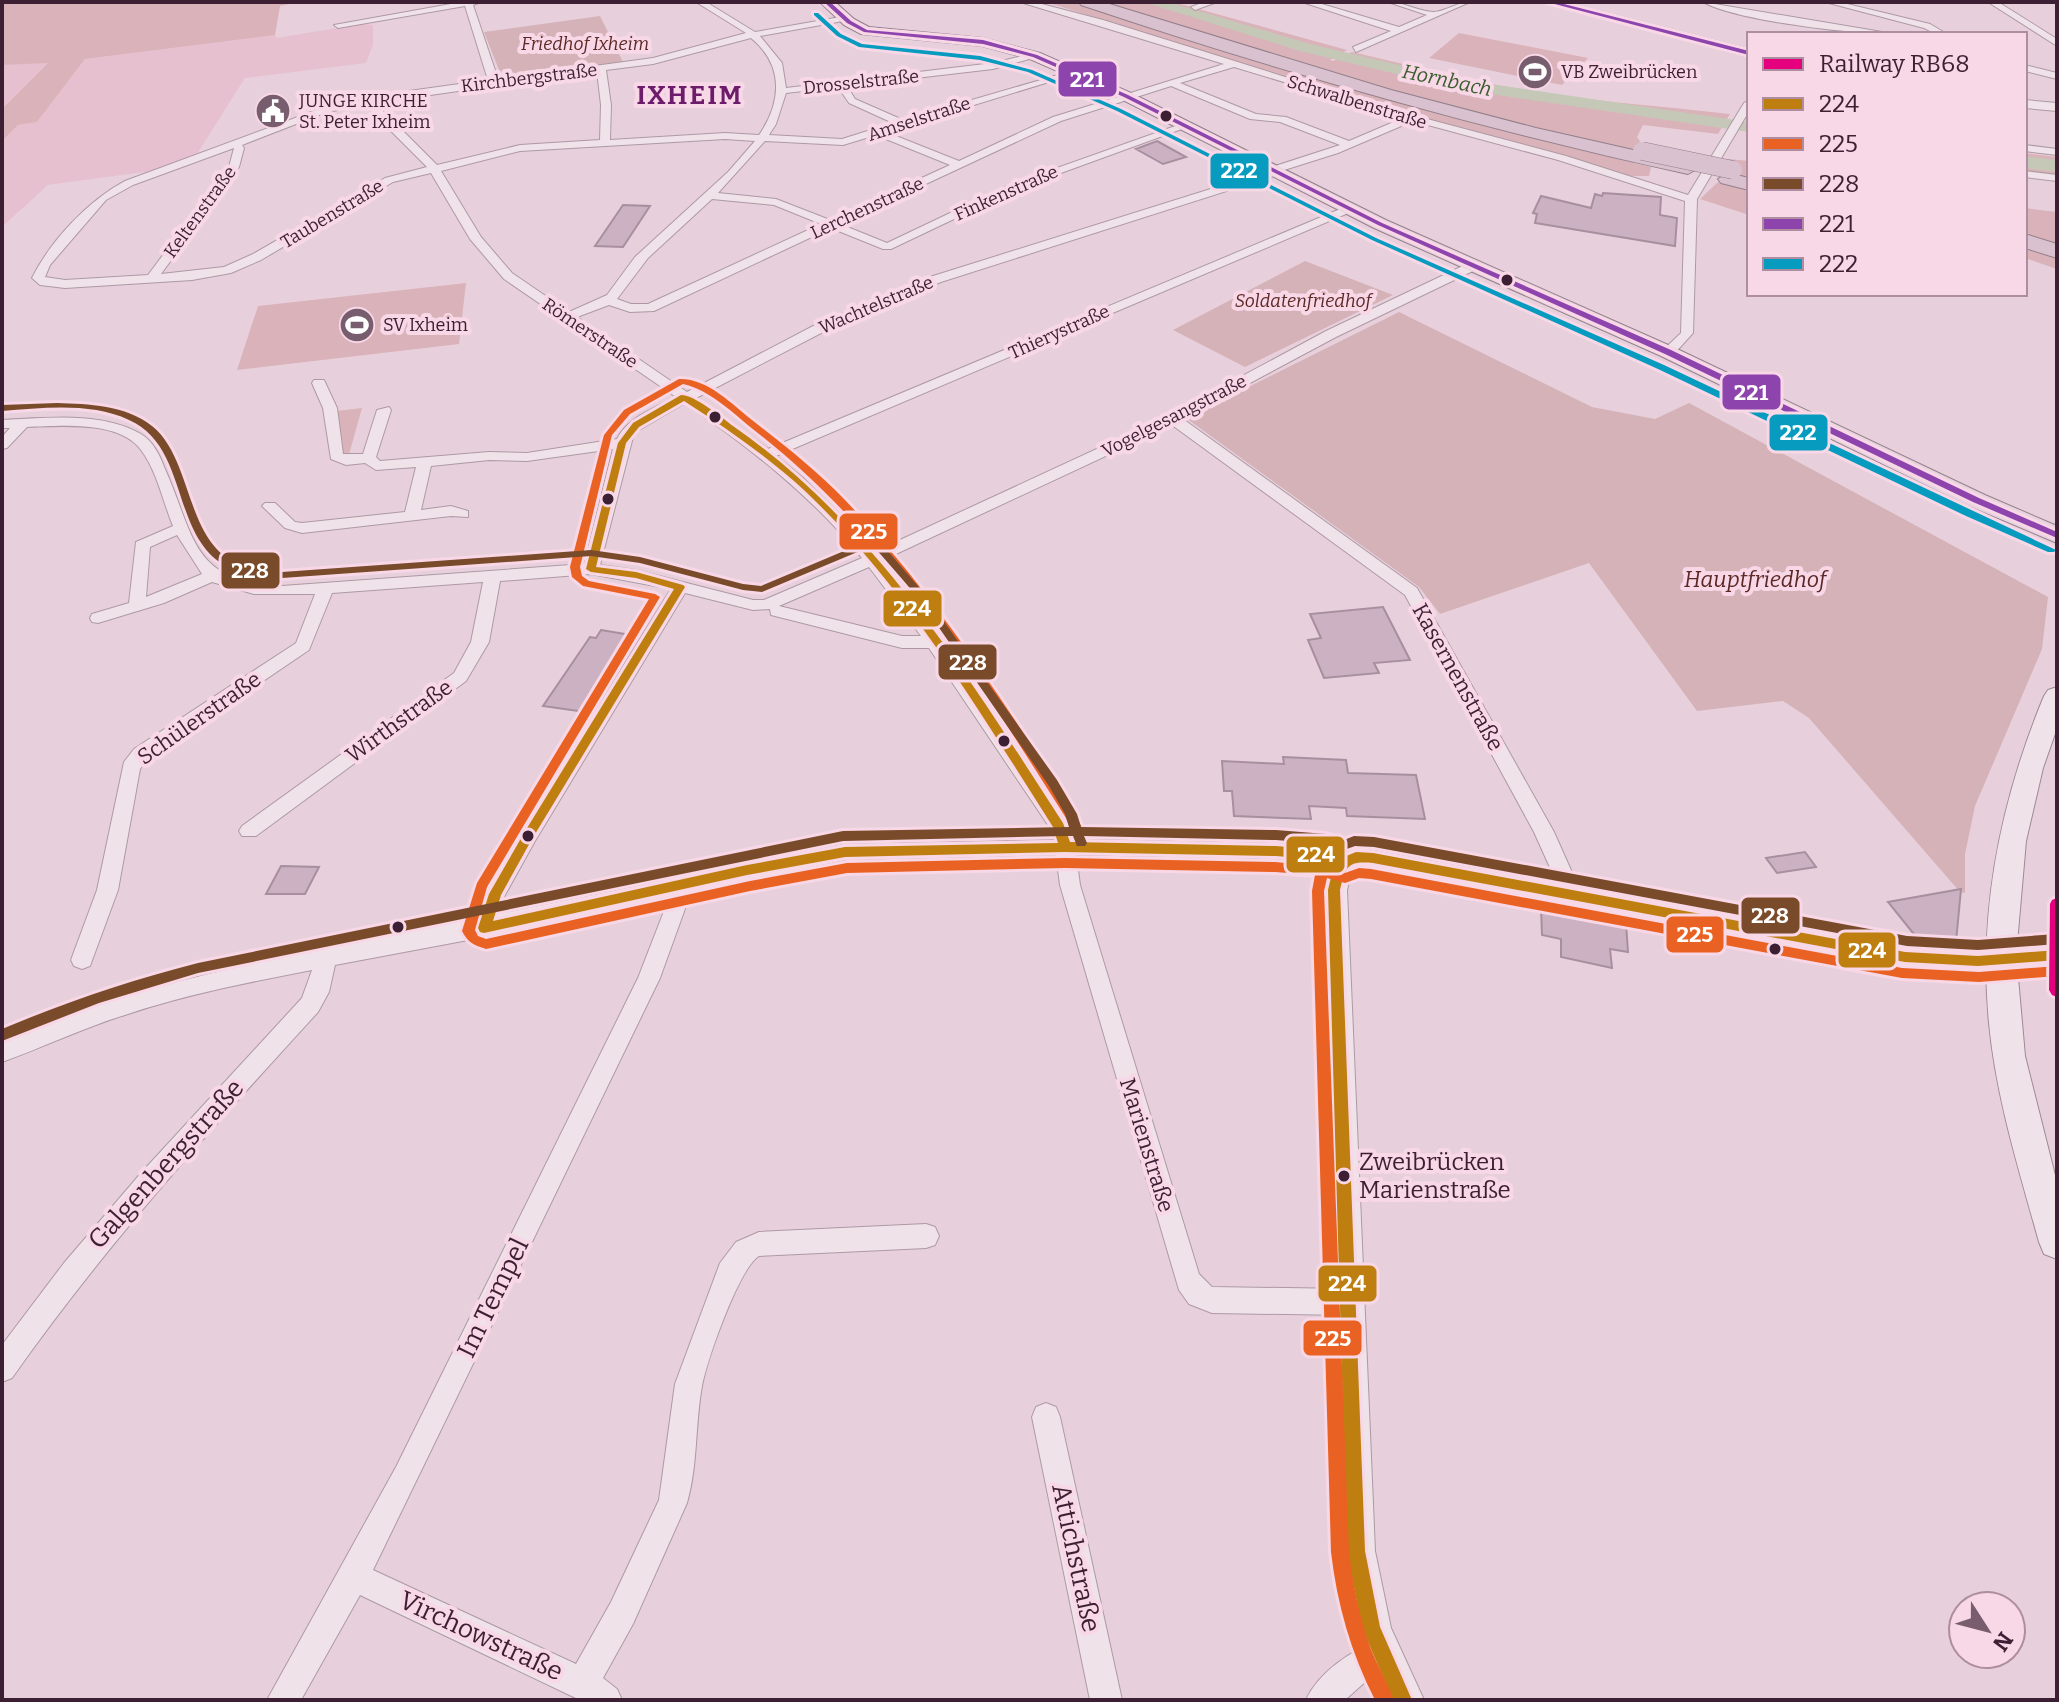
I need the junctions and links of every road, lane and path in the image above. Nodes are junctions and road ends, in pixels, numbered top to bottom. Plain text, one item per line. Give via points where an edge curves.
1 (384, 2) edge
2 (471, 2) edge
3 (700, 2) edge
4 (827, 2) edge
5 (1024, 2) edge
6 (1087, 2) edge
7 (1107, 2) edge
8 (1213, 2) edge
9 (1306, 2) edge
10 (1392, 2) edge
11 (1466, 2) edge
12 (1550, 2) edge
13 (1707, 2) edge
14 (1829, 2) edge
15 (1992, 2) edge
16 (1195, 7) dead end
17 (1852, 7) junction
18 (1435, 15) junction
19 (395, 17) junction
20 (843, 18) junction
21 (338, 25) dead end
22 (1847, 28) junction
23 (1398, 30) junction
24 (1876, 32) edge
25 (1939, 32) edge
26 (754, 34) junction
27 (2057, 43) edge
28 (1356, 49) dead end
29 (1747, 52) edge
30 (1035, 56) junction
31 (1233, 64) junction
32 (2027, 68) edge
33 (601, 69) junction
34 (1072, 72) junction
35 (1315, 72) junction
36 (2057, 76) edge
37 (494, 83) junction
38 (1171, 83) junction
39 (841, 85) junction
40 (782, 91) junction
41 (1126, 96) junction
42 (369, 101) junction
43 (2027, 104) edge
44 (2057, 107) edge
45 (1746, 110) edge
46 (1410, 119) junction
47 (901, 123) junction
48 (1185, 126) junction
49 (877, 132) junction
50 (762, 138) junction
51 (235, 143) junction
52 (605, 143) junction
53 (1350, 145) junction
54 (2027, 148) edge
55 (2057, 152) edge
56 (1640, 154) junction
57 (960, 165) junction
58 (433, 167) junction
59 (1274, 171) junction
60 (2027, 174) edge
61 (1739, 177) edge
62 (2057, 178) edge
63 (129, 183) joint
64 (711, 196) junction
65 (1691, 199) junction
66 (1349, 209) junction
67 (830, 225) junction
68 (2028, 228) edge
69 (2057, 233) edge
70 (2057, 251) edge
71 (1473, 266) junction
72 (151, 279) junction
73 (607, 300) junction
74 (566, 317) junction
75 (1668, 352) junction
76 (319, 383) dead end
77 (684, 397) junction
78 (384, 410) dead end
79 (1173, 419) junction
80 (23, 423) junction
81 (2, 424) edge
82 (622, 443) junction
83 (2, 445) edge
84 (767, 455) junction
85 (369, 458) junction
86 (424, 462) junction
87 (270, 506) dead end
88 (463, 514) dead end
89 (412, 515) junction
90 (183, 528) junction
91 (2057, 535) edge
92 (872, 560) junction
93 (591, 569) junction
94 (493, 574) junction
95 (212, 576) junction
96 (680, 587) junction
97 (325, 589) junction
98 (137, 605) junction
99 (777, 611) dead end
100 (98, 618) dead end
101 (935, 642) junction
102 (2057, 696) edge
103 (249, 831) dead end
104 (1065, 847) junction
105 (1345, 862) junction
106 (675, 886) junction
107 (1572, 895) junction
108 (484, 928) junction
109 (2057, 955) edge
110 (82, 960) dead end
111 (325, 961) junction
112 (2, 1052) edge
113 (926, 1236) dead end
114 (2057, 1242) edge
115 (1348, 1302) junction
116 (2, 1368) edge
117 (1046, 1417) dead end
118 (354, 1577) junction
119 (1380, 1657) junction
120 (594, 1692) edge
121 (283, 1700) edge
122 (1106, 1700) edge
123 (1322, 1700) edge
124 (1403, 1700) edge

1 - 19 street
2 - 19 street
2 - 37 street
3 - 26 street
4 - 20 main road
5 - 31 street, Schwalbenstraße
6 - 35 highway
7 - 35 highway
8 - 16 street
9 - 23 street
10 - 18 street
11 - 18 street
12 - 29 street
13 - 22 street
14 - 17 street
15 - 27 street
17 - 22 street
17 - 25 street
18 - 23 street
19 - 21 street
20 - 26 street, Kirchbergstraße
20 - 30 main road via 866,31 983,42
22 - 24 street
23 - 28 street
26 - 33 street, Kirchbergstraße
26 - 40 street via 772,50
30 - 34 main road
30 - 39 street, Drosselstraße
31 - 38 street, Lerchenstraße
31 - 46 street, Schwalbenstraße
32 - 36 street
33 - 37 street, Kirchbergstraße
33 - 52 street
34 - 41 main road
34 - 47 street, Amselstraße
35 - 56 highway via 1465,117
37 - 42 street, Kirchbergstraße
38 - 41 street, Lerchenstraße
38 - 53 street via 1254,117 1282,119
39 - 40 street, Drosselstraße
39 - 47 street via 852,101
40 - 50 street
41 - 48 main road
41 - 57 street, Lerchenstraße via 1057,119
42 - 51 street, Kirchbergstraße via 308,115
42 - 58 street, Römerstraße
43 - 44 street
45 - 65 street
46 - 53 street, Wachtelstraße
46 - 65 street, Schwalbenstraße via 1562,158
47 - 49 street, Amselstraße
48 - 59 main road
48 - 67 street, Finkenstraße via 1013,187 892,246
49 - 50 street, Amselstraße via 835,143
49 - 57 street
50 - 52 street, Taubenstraße
50 - 64 street
51 - 63 street, Kirchbergstraße
51 - 72 street, Keltenstraße via 239,148 234,167
52 - 58 street, Taubenstraße via 520,148
53 - 59 street, Wachtelstraße
54 - 55 street
56 - 61 highway, bridge
56 - 61 highway
57 - 67 street, Lerchenstraße
58 - 72 street, Taubenstraße via 382,183 241,265
58 - 74 street, Römerstraße via 496,264
59 - 66 main road
59 - 77 street, Wachtelstraße via 937,279 822,327
60 - 62 street
63 - 72 street, Taubenstraße via 102,198 38,278 65,284
64 - 67 street, Finkenstraße via 776,202
64 - 73 street via 650,248
65 - 75 street via 1687,333
66 - 71 main road
66 - 84 street, Thierystraße
67 - 73 street, Lerchenstraße via 650,308
68 - 69 highway
68 - 70 highway
71 - 75 main road
71 - 79 street, Vogelgesangstraße
73 - 74 street
74 - 77 street, Römerstraße
75 - 91 main road
76 - 85 street via 330,408 336,456 346,461
77 - 82 street, Wachtelstraße via 636,425
77 - 84 street, Römerstraße
78 - 85 street
79 - 92 street, Vogelgesangstraße
79 - 107 street, Kasernenstraße via 1411,592 1544,832
80 - 81 street
80 - 83 street
80 - 90 street via 90,425 135,437 150,450
82 - 86 street via 527,457
82 - 93 street
84 - 92 street, Römerstraße via 824,506
85 - 86 street via 376,466
86 - 89 street
87 - 89 street via 290,525 302,528
88 - 89 street
90 - 95 street via 195,556
90 - 98 street via 142,545
92 - 96 street, Vogelgesangstraße via 765,605
92 - 101 street, Römerstraße
93 - 94 street, Vogelgesangstraße
93 - 96 street, Vogelgesangstraße
94 - 97 street, Vogelgesangstraße
94 - 103 street, Wirthstraße via 473,664
95 - 97 street, Vogelgesangstraße via 246,589
95 - 98 street
96 - 108 street via 528,836 495,894
97 - 110 street, Schülerstraße via 303,646 134,761 107,900
98 - 100 street
99 - 101 street via 902,642
101 - 104 street, Römerstraße via 1059,826
102 - 114 main road via 2024,787 2007,860 2002,925 2002,994 2011,1056 2032,1158
104 - 105 street via 1276,851
104 - 106 street via 845,852
104 - 115 street, Marienstraße via 1070,885 1188,1281 1198,1295 1212,1300
105 - 107 street via 1373,858
105 - 115 street via 1334,890
106 - 108 street
106 - 118 street, Im Tempel via 676,906 649,978
107 - 109 street, bridge via 1905,957 1978,961
108 - 111 street
111 - 112 street via 140,999
111 - 116 street, Galgenbergstraße via 310,1005 121,1212
113 - 120 street via 759,1244 746,1247 737,1258 689,1384 673,1503 622,1613
115 - 119 street via 1359,1585
117 - 122 street, Attichstraße
118 - 120 street, Virchowstraße
118 - 121 street, Im Tempel
119 - 123 street via 1365,1661
119 - 124 street

